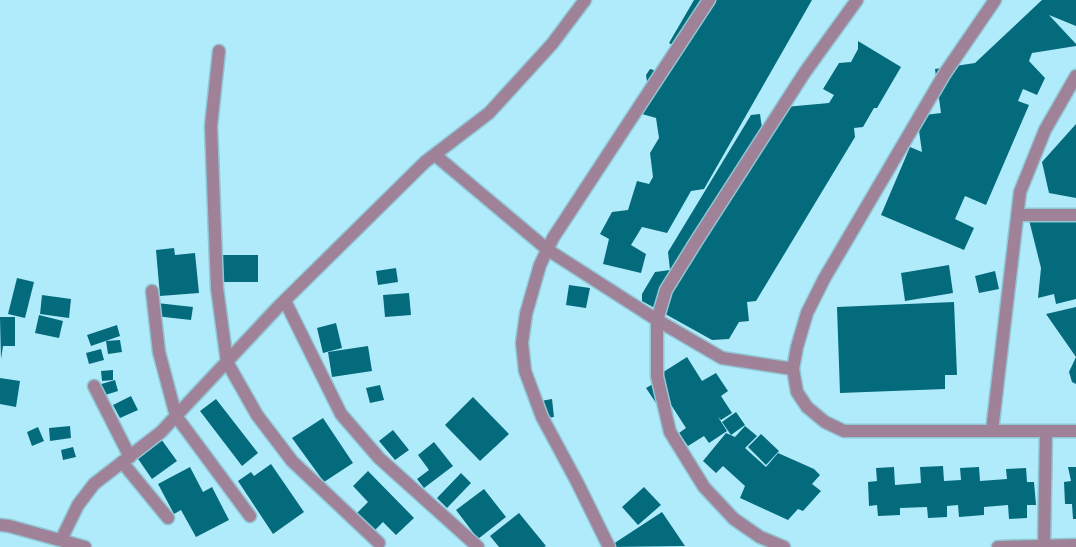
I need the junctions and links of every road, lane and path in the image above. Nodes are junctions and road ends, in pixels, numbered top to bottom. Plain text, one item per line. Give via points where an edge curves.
1 (585, 0) edge
2 (709, 0) edge
3 (857, 0) edge
4 (996, 0) edge
5 (219, 51) dead end
6 (1076, 76) edge
7 (435, 155) junction
8 (1018, 215) junction
9 (1076, 215) edge
10 (548, 250) junction
11 (152, 291) dead end
12 (284, 301) junction
13 (657, 320) junction
14 (227, 362) junction
15 (793, 369) junction
16 (94, 386) dead end
17 (176, 416) junction
18 (992, 431) junction
19 (1046, 431) junction
20 (1076, 431) edge
21 (126, 459) junction
22 (250, 516) dead end
23 (168, 518) dead end
24 (0, 525) edge
25 (61, 540) junction
26 (379, 543) dead end
27 (1076, 545) edge
28 (1044, 546) edge
29 (86, 547) edge
30 (478, 547) edge
31 (608, 547) edge
32 (784, 547) edge
33 (998, 547) edge

1 - 7 street via 552,44 489,113
2 - 10 street
3 - 13 street via 805,72 696,240 666,290
4 - 15 street via 945,73 824,279 807,313
5 - 14 street via 211,126 216,288
6 - 8 street via 1045,130 1020,192
7 - 10 street
7 - 12 street
8 - 9 street
8 - 18 street
10 - 13 street
10 - 31 street via 540,265 526,314 522,343 525,371 542,417
11 - 17 street via 159,352
12 - 14 street
12 - 30 street via 342,414 379,458
13 - 15 street via 722,358
13 - 32 street via 657,376 670,432 704,488 734,519 760,537
14 - 17 street
14 - 26 street via 256,415 292,461
15 - 18 street via 797,392 807,407 825,422 844,431
16 - 21 street
17 - 21 street
17 - 22 street
18 - 19 street
19 - 20 street
19 - 28 street
21 - 23 street
21 - 25 street via 94,484 78,505
24 - 25 street
25 - 29 street
27 - 28 street
28 - 33 street

